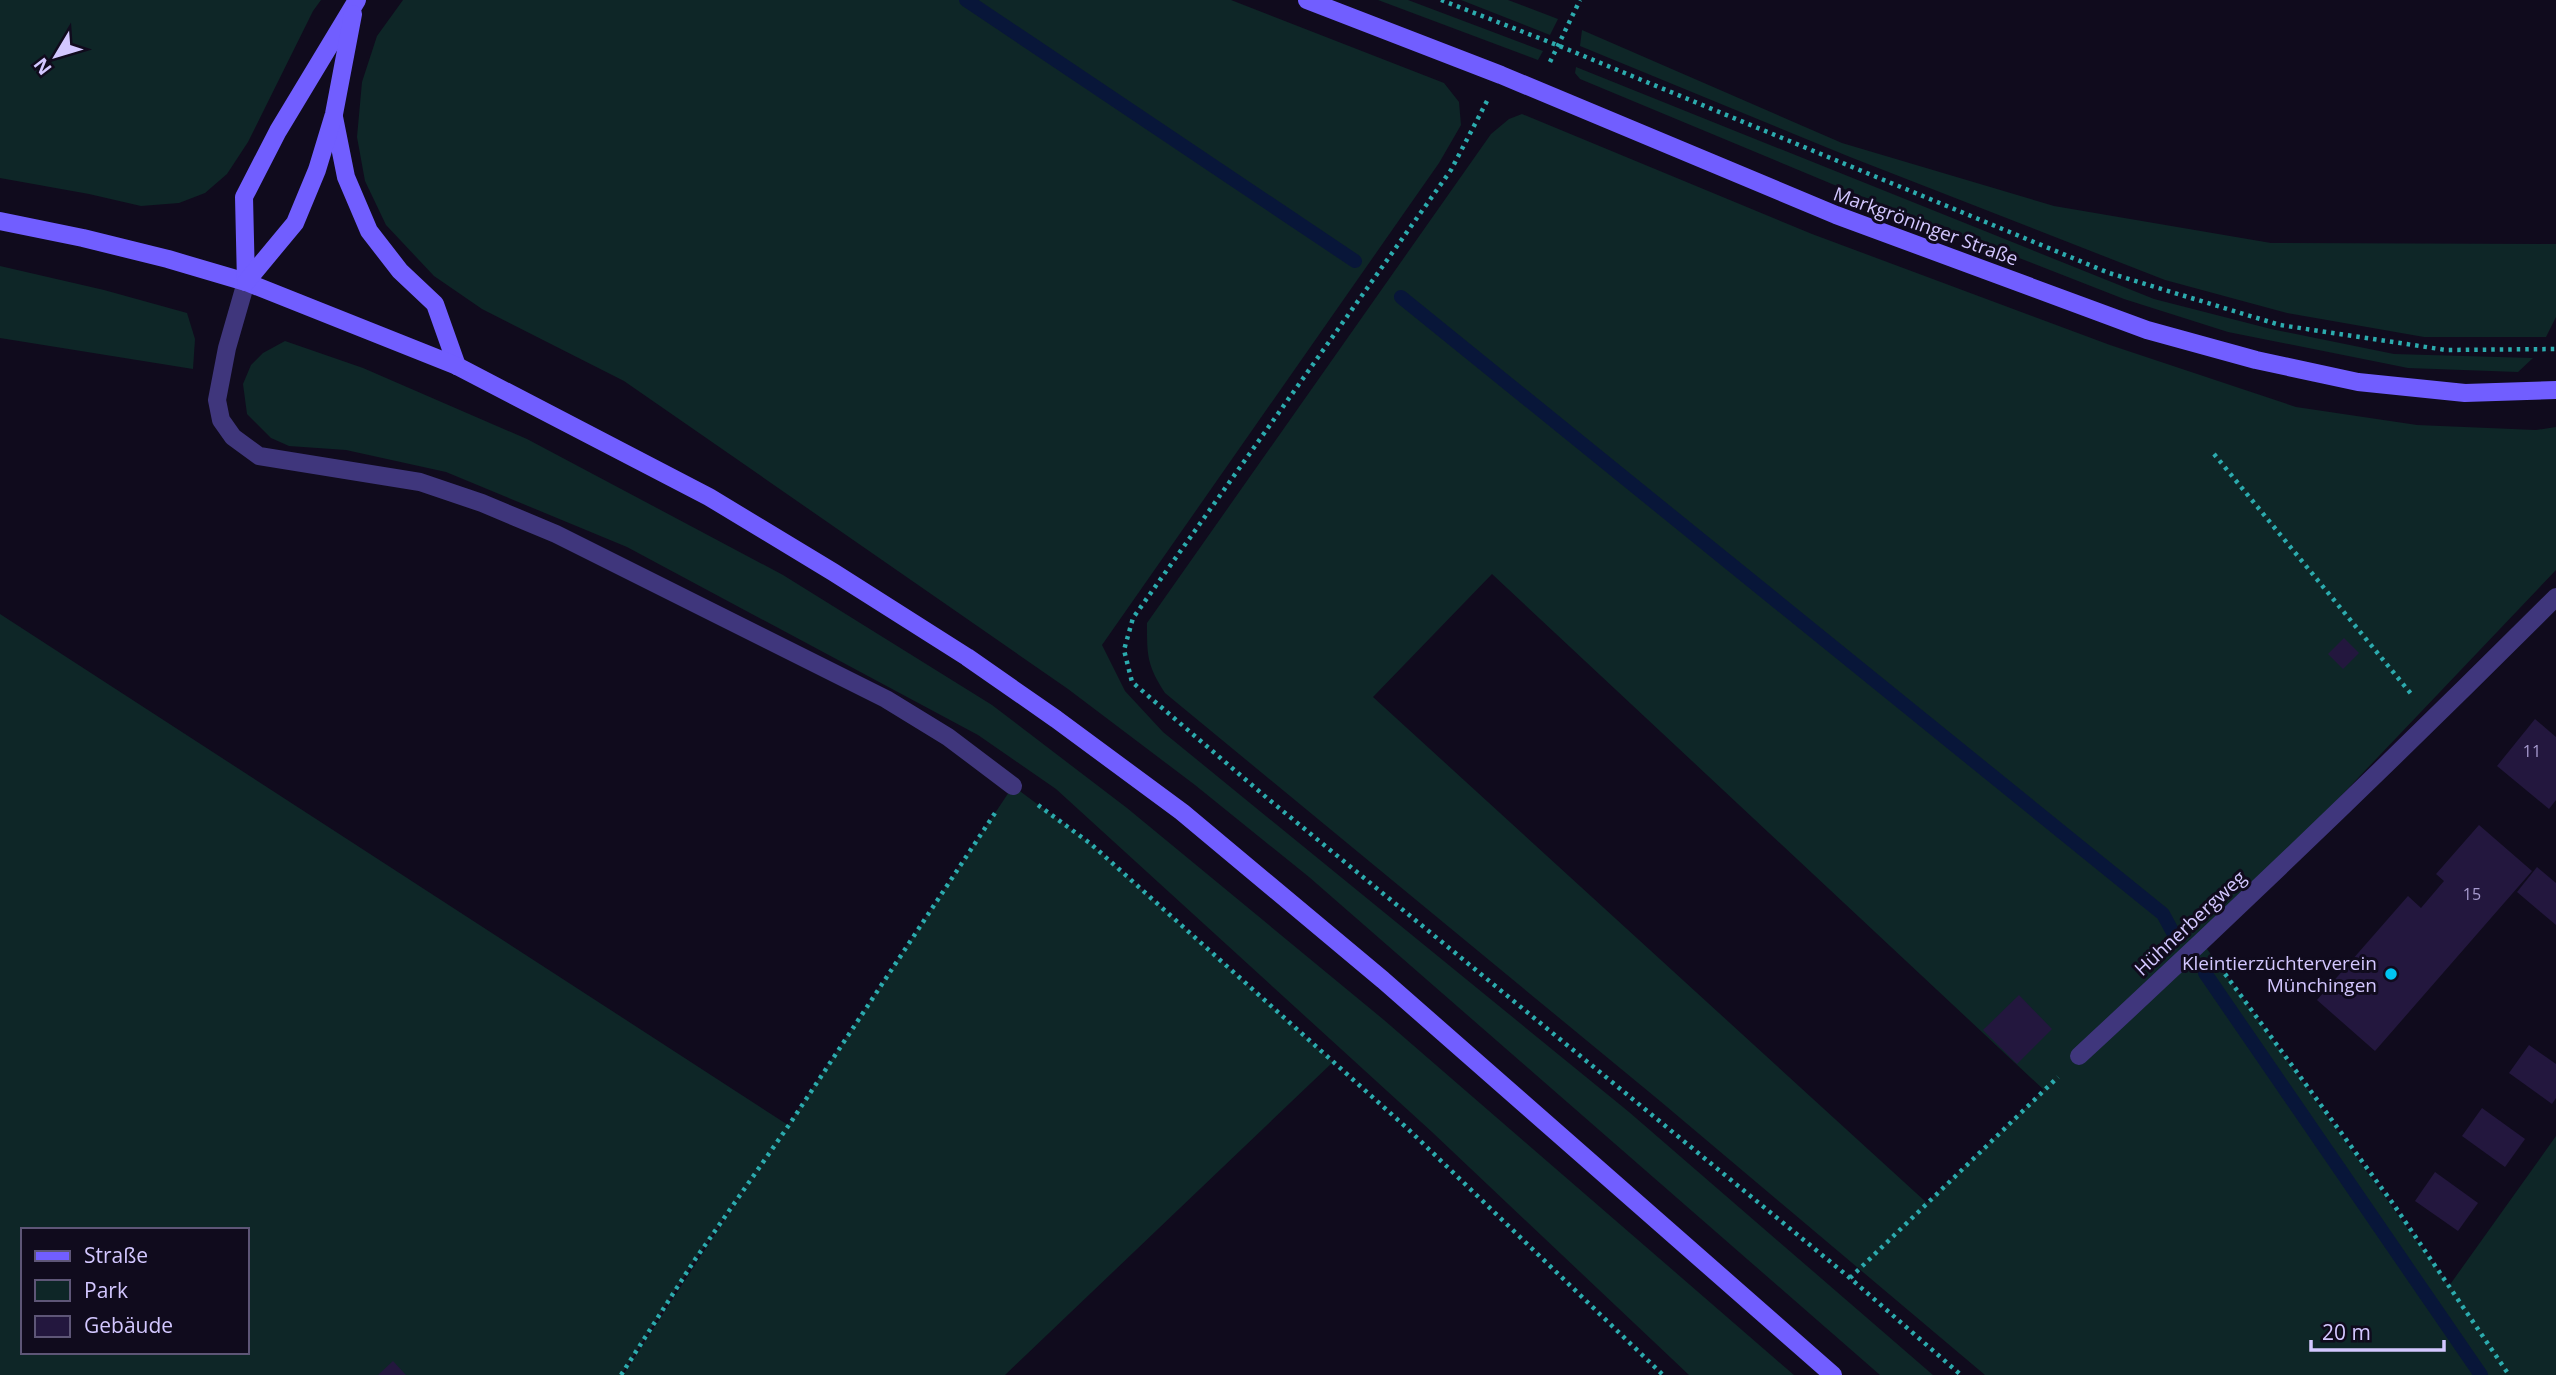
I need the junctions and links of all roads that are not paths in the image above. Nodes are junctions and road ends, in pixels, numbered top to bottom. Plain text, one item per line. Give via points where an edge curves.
1 (1307, 0) edge
2 (356, 1) edge
3 (334, 114) junction
4 (0, 221) edge
5 (246, 282) junction
6 (457, 366) junction
7 (2556, 390) edge
8 (2556, 597) edge
9 (1013, 786) road end
10 (2079, 1056) road end
11 (1833, 1375) edge

1 - 7 street, Markgröninger Straße via 1501,75 1836,215 2147,330 2358,382 2465,393
2 - 3 street
2 - 5 street via 244,197
3 - 5 street via 295,223
3 - 6 street via 346,177 369,231 400,271 435,304
4 - 5 street via 168,259
5 - 6 street
5 - 9 street via 217,400 221,419 233,437 259,456 420,482 556,534 886,699 948,737
6 - 11 street via 709,497 944,643 1056,719 1182,812 1373,971
8 - 10 street, Hühnerbergweg

